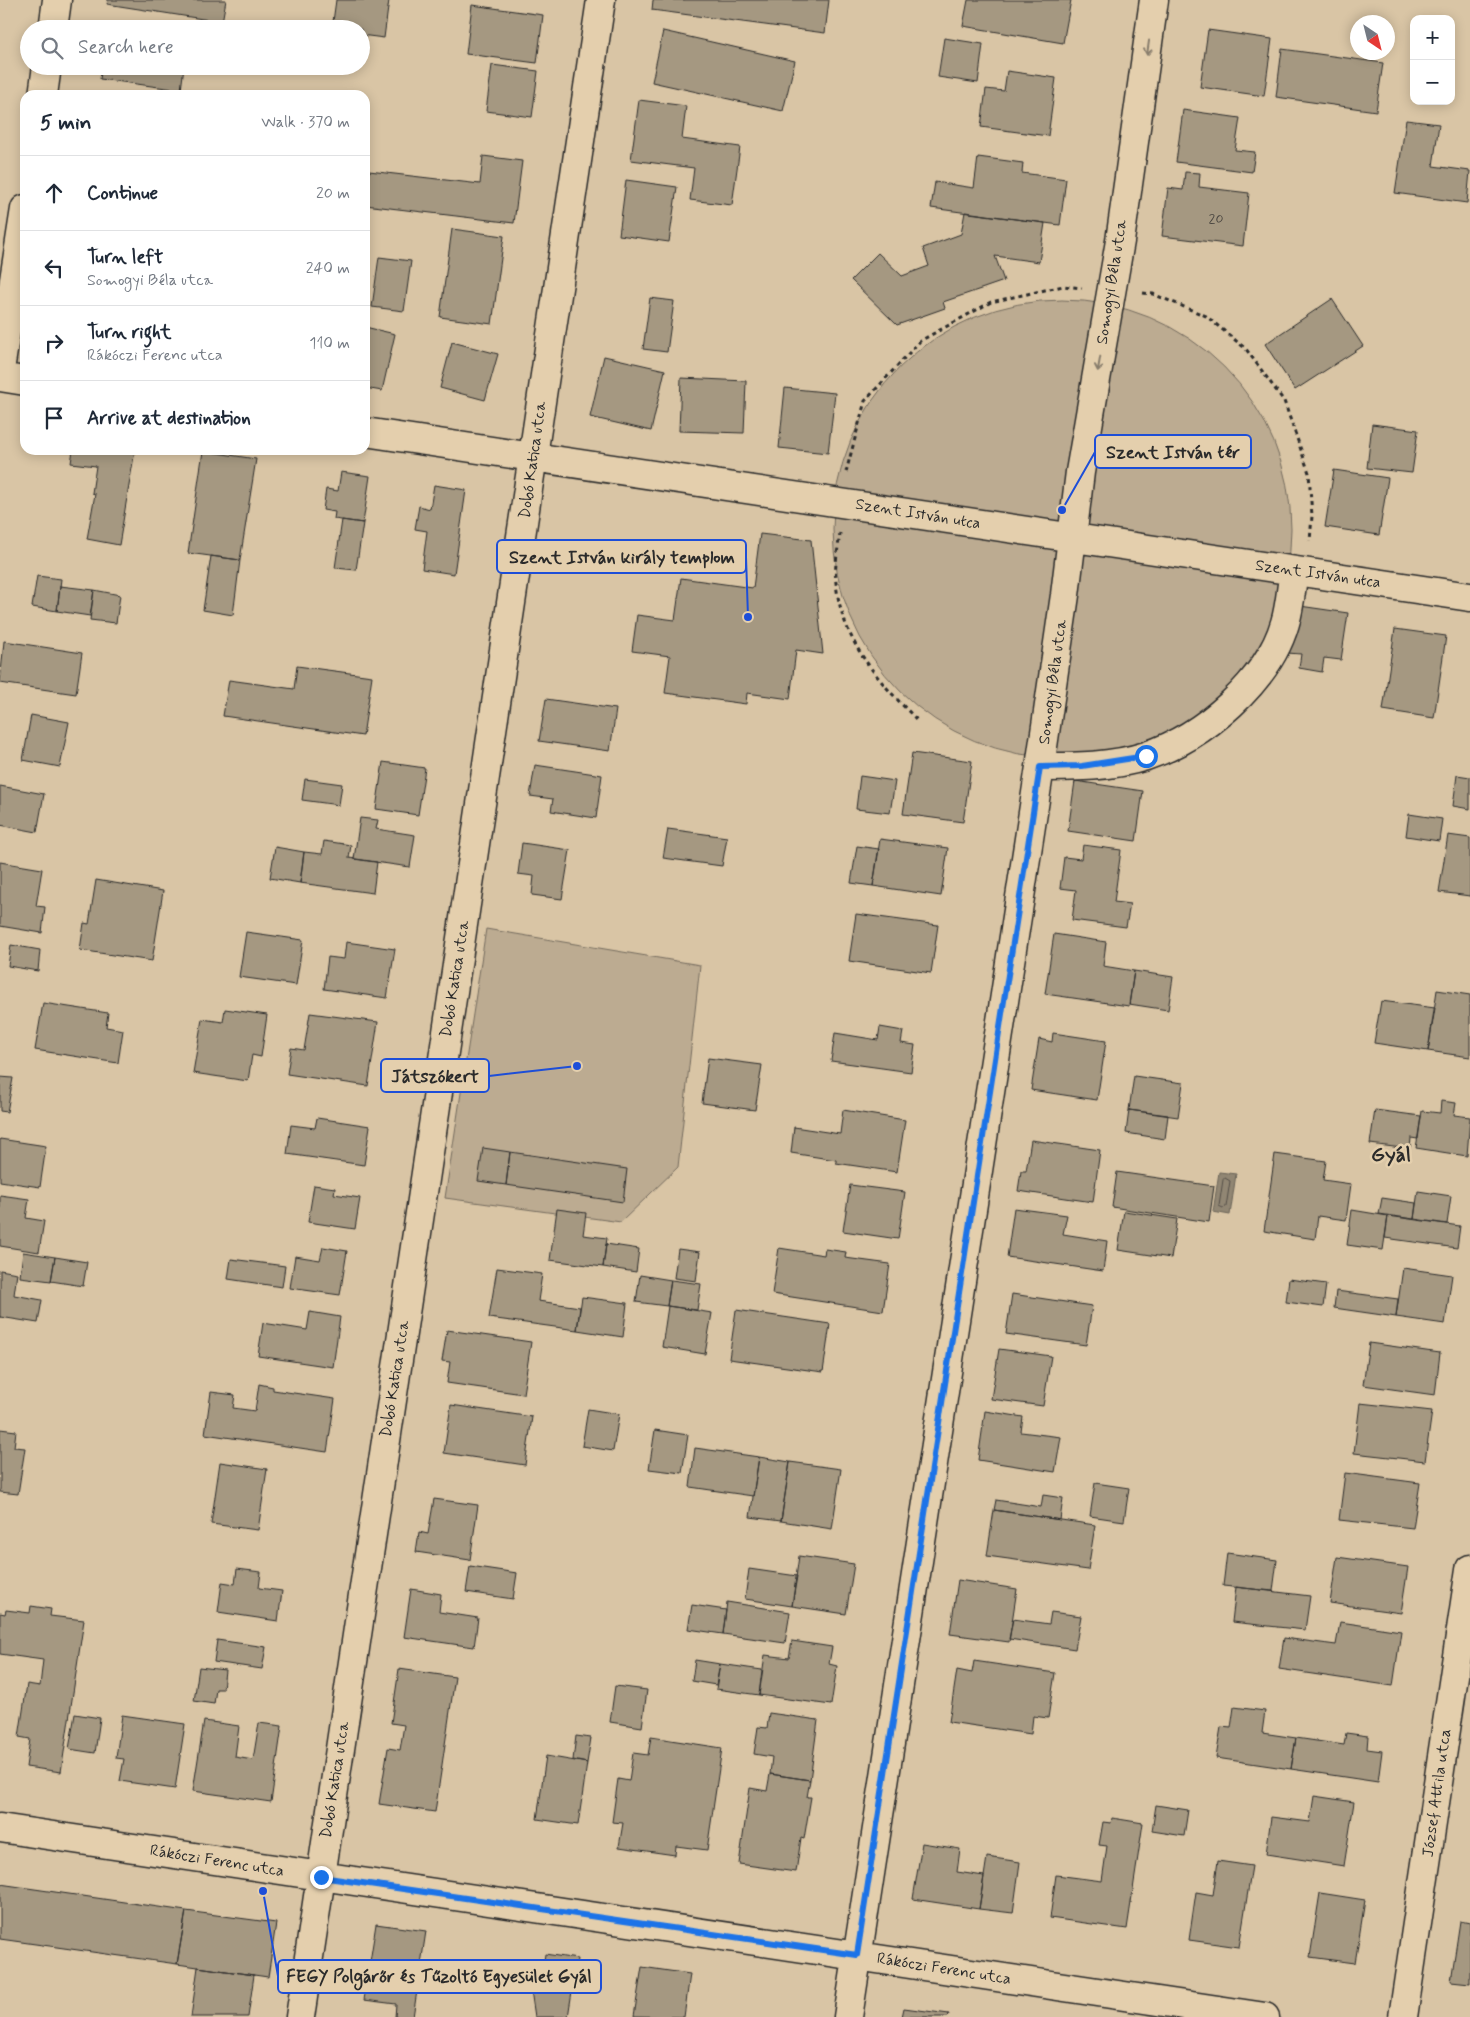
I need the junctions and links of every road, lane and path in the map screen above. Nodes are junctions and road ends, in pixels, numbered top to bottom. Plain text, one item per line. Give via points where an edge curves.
1 (58, 0) edge
2 (601, 0) edge
3 (1154, 0) edge
4 (55, 20) edge
5 (46, 75) edge
6 (44, 90) edge
7 (20, 241) edge
8 (1111, 291) junction
9 (0, 370) edge
10 (0, 377) edge
11 (20, 380) edge
12 (370, 433) edge
13 (533, 457) junction
14 (843, 502) junction
15 (1072, 538) junction
16 (1300, 571) junction
17 (1470, 597) edge
18 (917, 720) dead end
19 (1040, 767) junction
20 (1470, 1569) edge
21 (0, 1828) edge
22 (321, 1877) junction
23 (857, 1955) junction
24 (300, 2017) edge
25 (848, 2017) edge
26 (1265, 2017) edge
27 (1403, 2017) edge

1 - 4 street
2 - 13 street, Dobó Katica utca
3 -> 8 street, Somogyi Béla utca
5 - 6 street
7 - 9 street
8 - 14 path via 1063,286 991,302 920,341 865,401 845,474
8 -> 15 street, Somogyi Béla utca
8 - 16 path via 1153,294 1206,316 1246,349 1284,401 1309,473 1312,516
10 - 11 street
12 - 13 street, Szent István utca
13 - 14 street, Szent István utca
13 - 22 street, Dobó Katica utca
14 - 15 street, Szent István utca
14 - 18 path via 835,582 840,606 859,654 878,680
15 - 16 street, Szent István utca
15 - 19 street, Somogyi Béla utca
16 - 17 street, Szent István utca
16 - 19 street via 1285,624 1268,663 1245,690 1210,722 1176,744 1146,756 1082,766
19 - 23 street, Somogyi Béla utca
20 - 27 street, József Attila utca
21 - 22 street, Rákóczi Ferenc utca
22 - 23 street, Rákóczi Ferenc utca
22 - 24 street, Dobó Katica utca
23 - 25 street, Somogyi Béla utca
23 - 26 street, Rákóczi Ferenc utca

